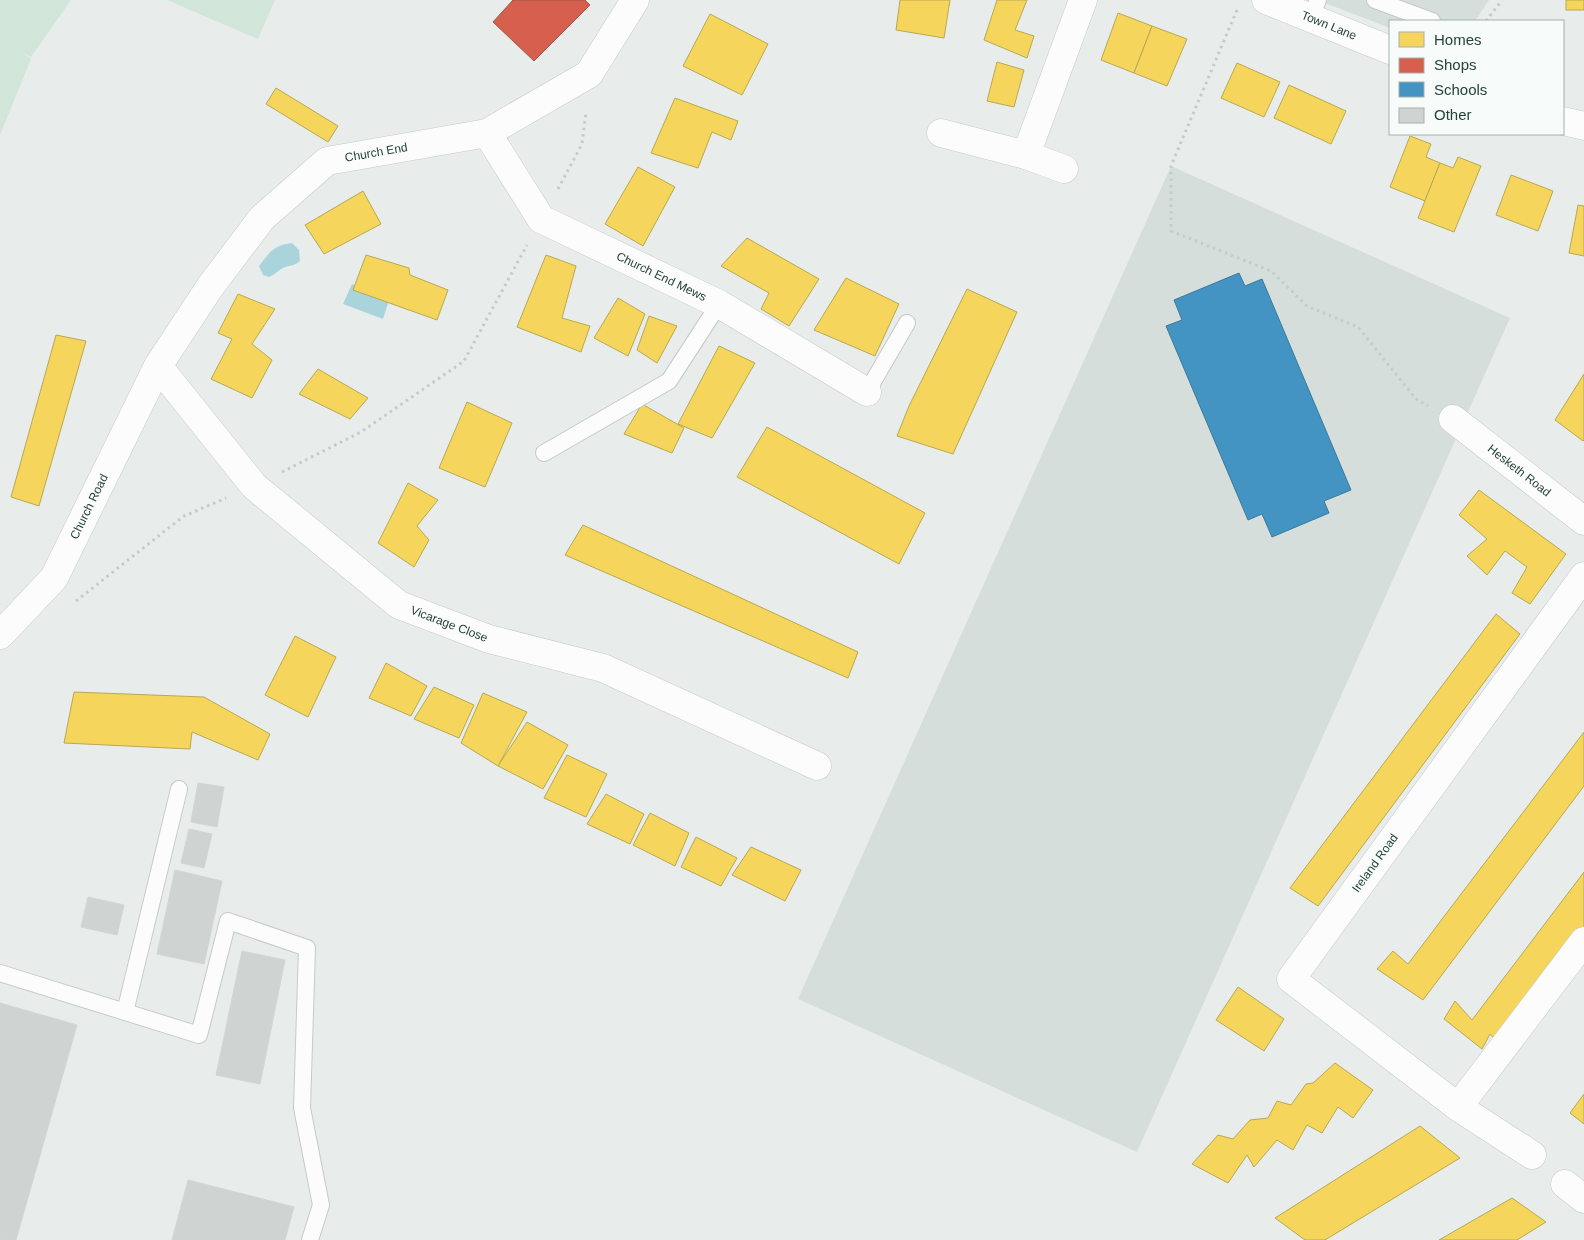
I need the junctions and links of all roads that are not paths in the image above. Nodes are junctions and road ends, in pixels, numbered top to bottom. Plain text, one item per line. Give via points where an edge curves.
1 (635, 0) edge
2 (1083, 0) edge
3 (1266, 0) edge
4 (1375, 0) edge
5 (1314, 9) edge
6 (1429, 20) edge
7 (1389, 49) edge
8 (1564, 121) edge
9 (1584, 126) edge
10 (487, 133) junction
11 (941, 133) dead end
12 (1026, 156) junction
13 (1064, 169) dead end
14 (720, 304) junction
15 (906, 323) dead end
16 (158, 366) junction
17 (868, 392) joint
18 (1453, 419) road end
19 (544, 453) dead end
20 (1584, 521) edge
21 (1584, 576) edge
22 (0, 635) edge
23 (817, 766) dead end
24 (179, 789) dead end
25 (1584, 941) edge
26 (0, 973) edge
27 (125, 1012) junction
28 (1458, 1107) junction
29 (1532, 1155) dead end
30 (310, 1240) edge

1 - 10 street, Church End via 589,74
2 - 12 street
3 - 5 street, Town Lane
4 - 6 lane
5 - 7 street, Town Lane
8 - 9 street
10 - 14 street, Church End Mews via 540,219
10 - 16 street, Church End via 327,161 262,218 210,287
11 - 12 street
12 - 13 street
14 - 17 street, Church End Mews
14 - 19 lane via 669,381
15 - 17 lane
16 - 22 street, Church Road via 54,578
16 - 23 street, Vicarage Close via 254,486 399,605 489,639 604,668
18 - 20 street, Hesketh Road
21 - 28 street, Ireland Road via 1290,979
24 - 27 lane
25 - 28 street
26 - 27 lane
27 - 30 lane via 199,1035 228,921 307,948 302,1108 320,1205
28 - 29 street, Ireland Road

